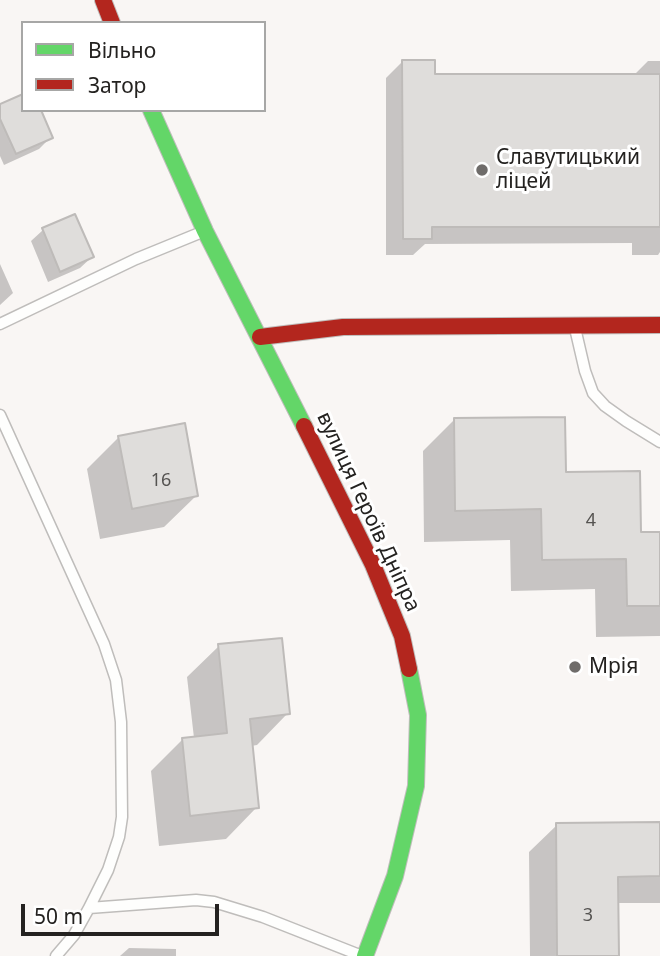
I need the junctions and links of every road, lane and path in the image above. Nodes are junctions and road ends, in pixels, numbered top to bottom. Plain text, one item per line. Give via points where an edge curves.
1 (103, 0) edge
2 (111, 21) edge
3 (152, 112) edge
4 (205, 232) junction
5 (0, 324) edge
6 (574, 325) junction
7 (660, 325) edge
8 (260, 337) junction
9 (0, 415) edge
10 (660, 442) edge
11 (89, 908) junction
12 (57, 955) edge
13 (363, 956) edge

1 - 2 street
3 - 4 street, вулиця Героїв Дніпра
4 - 5 lane via 136,259
4 - 8 street, вулиця Героїв Дніпра
6 - 7 street
6 - 8 street via 343,327
6 - 10 lane via 593,393
8 - 13 street, вулиця Героїв Дніпра via 390,603 402,636 418,715 413,806 395,876
9 - 11 lane via 116,680 122,817 108,870
11 - 12 lane
11 - 13 lane via 176,900 214,902 263,916

